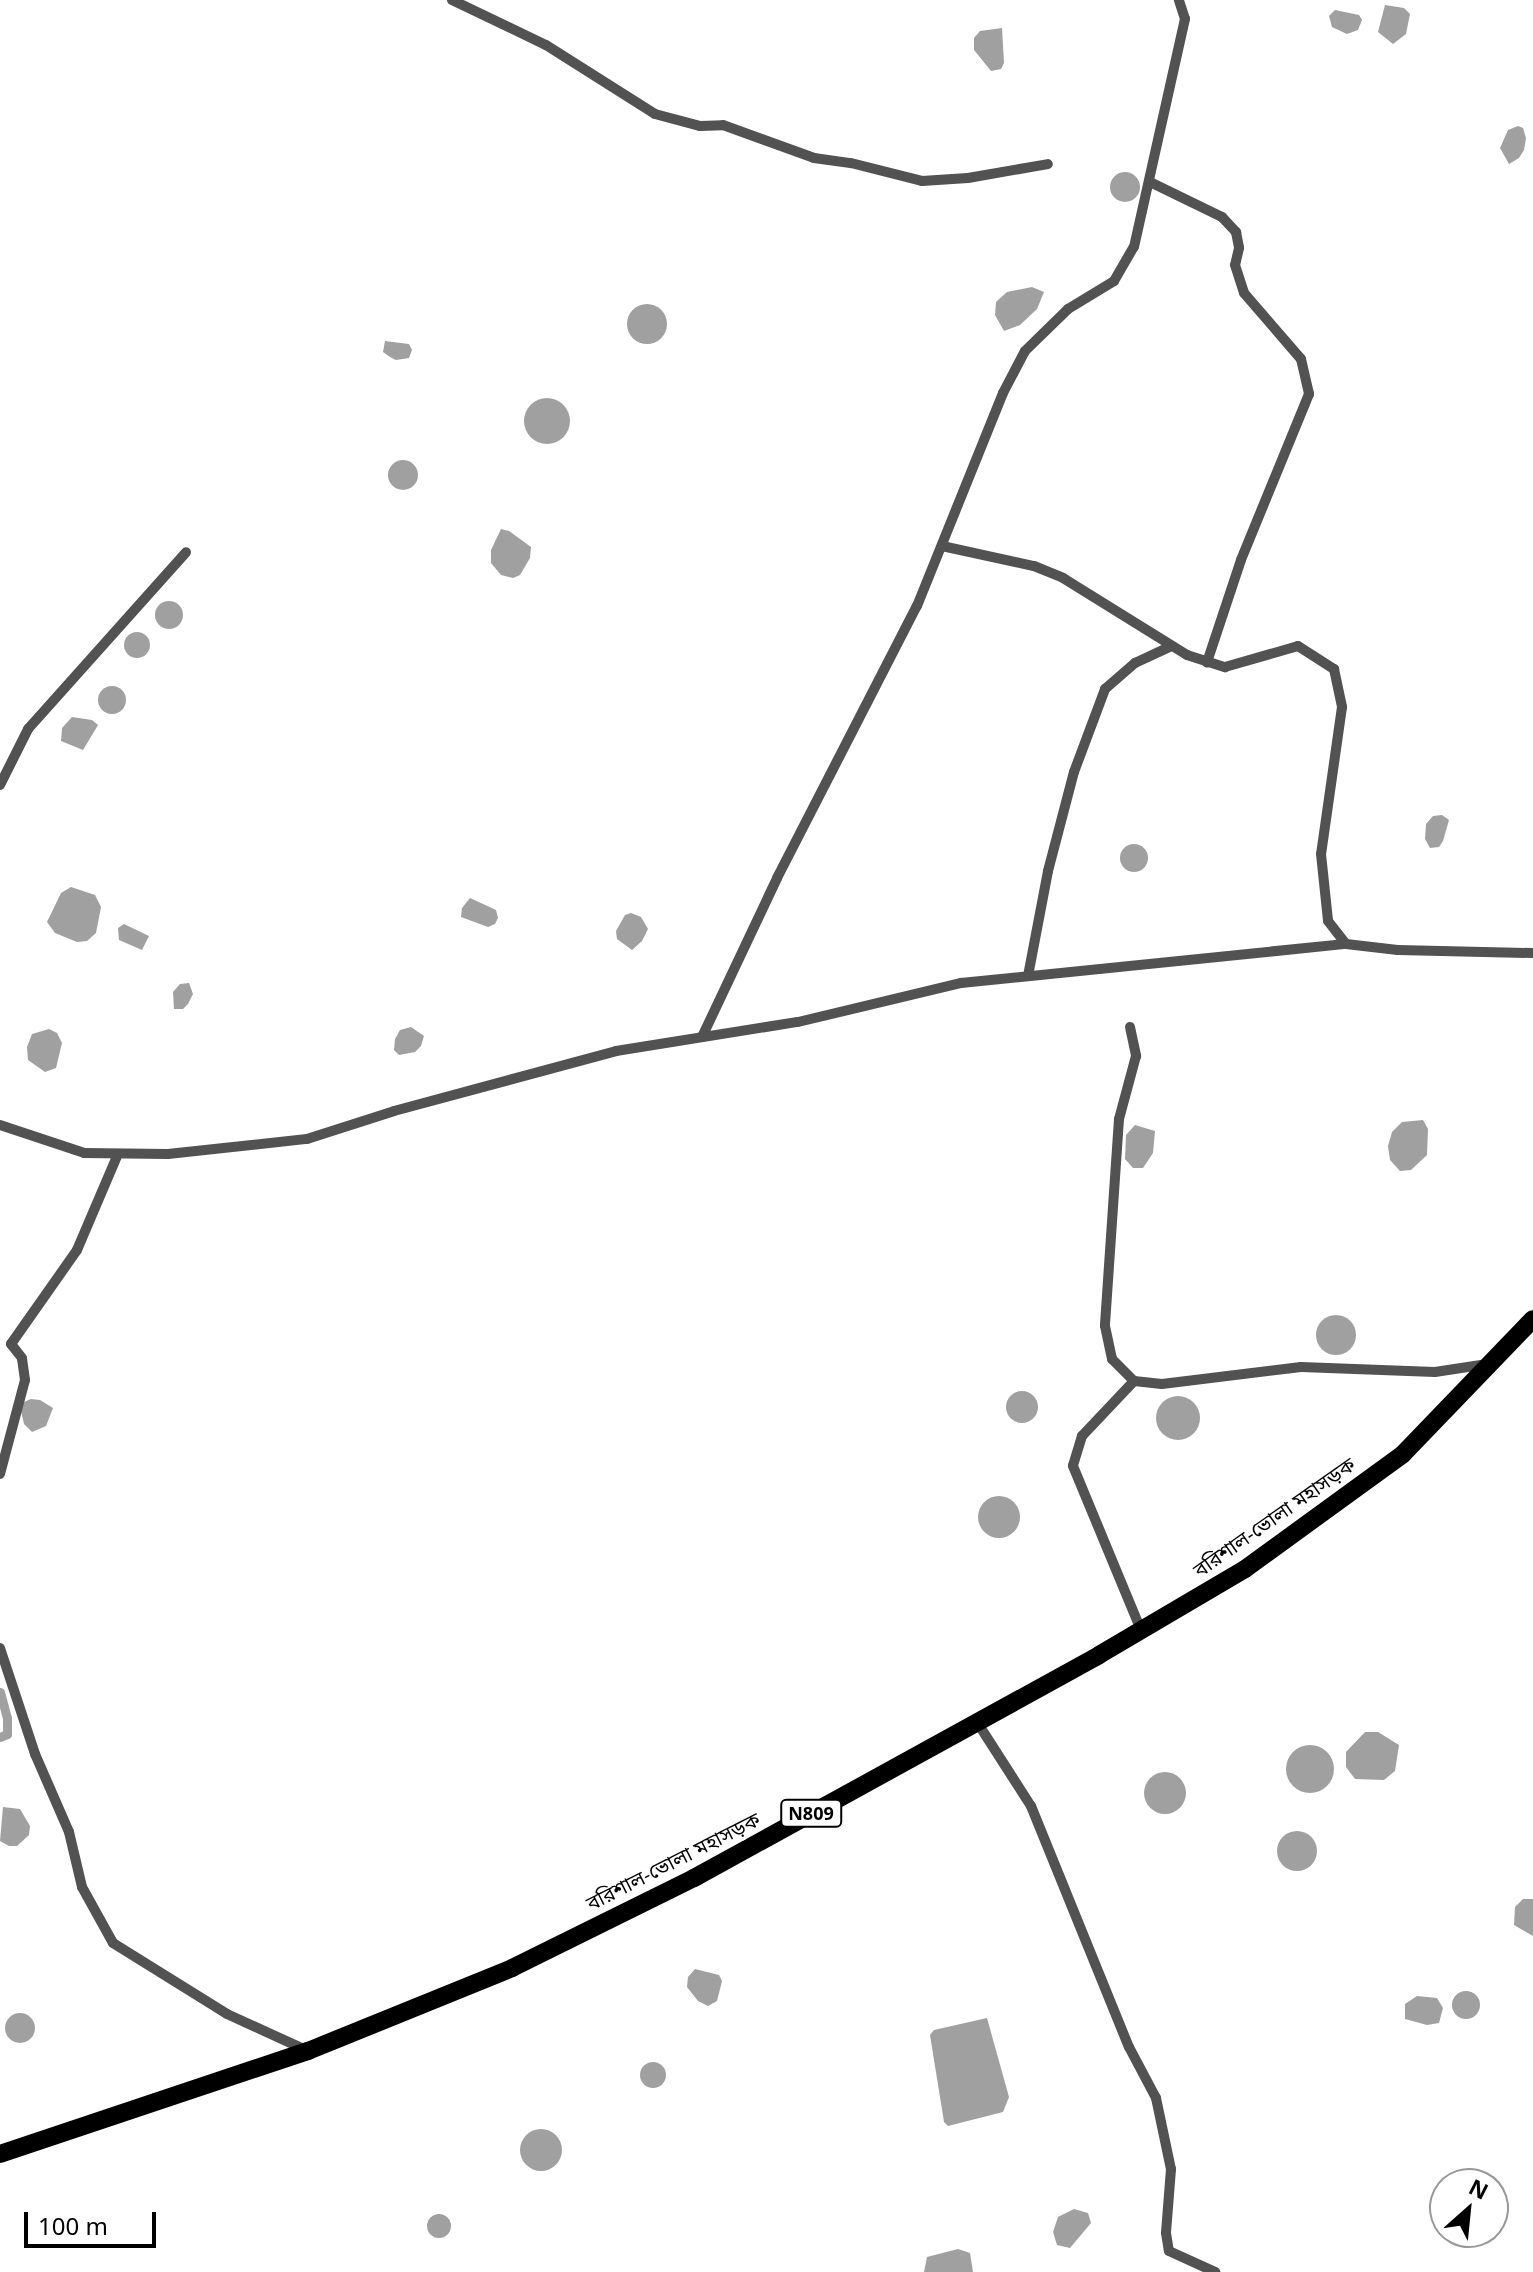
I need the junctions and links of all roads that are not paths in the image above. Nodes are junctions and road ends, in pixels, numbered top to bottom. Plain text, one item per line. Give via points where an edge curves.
1 (452, 0) edge
2 (1179, 0) edge
3 (1048, 164) dead end
4 (1150, 182) junction
5 (942, 546) junction
6 (186, 552) dead end
7 (1171, 646) junction
8 (1207, 662) junction
9 (0, 785) edge
10 (1346, 944) junction
11 (1533, 953) edge
12 (1028, 976) junction
13 (1130, 1027) dead end
14 (702, 1037) junction
15 (0, 1125) edge
16 (118, 1154) junction
17 (1533, 1319) edge
18 (1489, 1364) junction
19 (1134, 1381) junction
20 (0, 1474) edge
21 (1141, 1630) junction
22 (0, 1648) edge
23 (977, 1722) junction
24 (308, 2051) junction
25 (0, 2154) edge
26 (1215, 2272) edge

1 - 3 street via 546,45 655,114 700,126 723,125 814,158 922,181
2 - 4 street via 1185,19
4 - 5 street via 1134,247 1114,281 1068,309 1025,351
4 - 8 street via 1222,217 1236,232 1235,265 1244,293 1301,359 1309,394 1241,560
5 - 7 street via 1034,566 1063,578
5 - 14 street
6 - 9 street via 28,729
7 - 8 street
7 - 12 street via 1135,663 1105,689 1074,772
8 - 10 street via 1225,667 1298,646 1334,669 1342,707 1321,854 1328,921
10 - 11 street
10 - 12 street
12 - 14 street via 961,983 798,1022
13 - 19 street via 1136,1056 1119,1119 1105,1326 1112,1359
14 - 16 street via 616,1051 307,1139
15 - 16 street via 84,1153
16 - 20 street via 77,1250 11,1344 22,1358 25,1380
17 - 18 highway, বরিশাল-ভোলা মহাসড়ক / N809
18 - 19 street via 1435,1372 1301,1367 1162,1384
18 - 21 highway, বরিশাল-ভোলা মহাসড়ক / N809 via 1403,1454 1245,1569
19 - 21 street via 1082,1436 1073,1466
21 - 23 highway, বরিশাল-ভোলা মহাসড়ক / N809
22 - 24 street via 35,1754 69,1832 82,1887 113,1943 227,2014
23 - 24 highway, বরিশাল-ভোলা মহাসড়ক / N809 via 666,1892 512,1968
23 - 26 street via 1031,1806 1129,2047 1156,2098 1171,2169 1169,2251
24 - 25 highway, বরিশাল-ভোলা মহাসড়ক / N809

